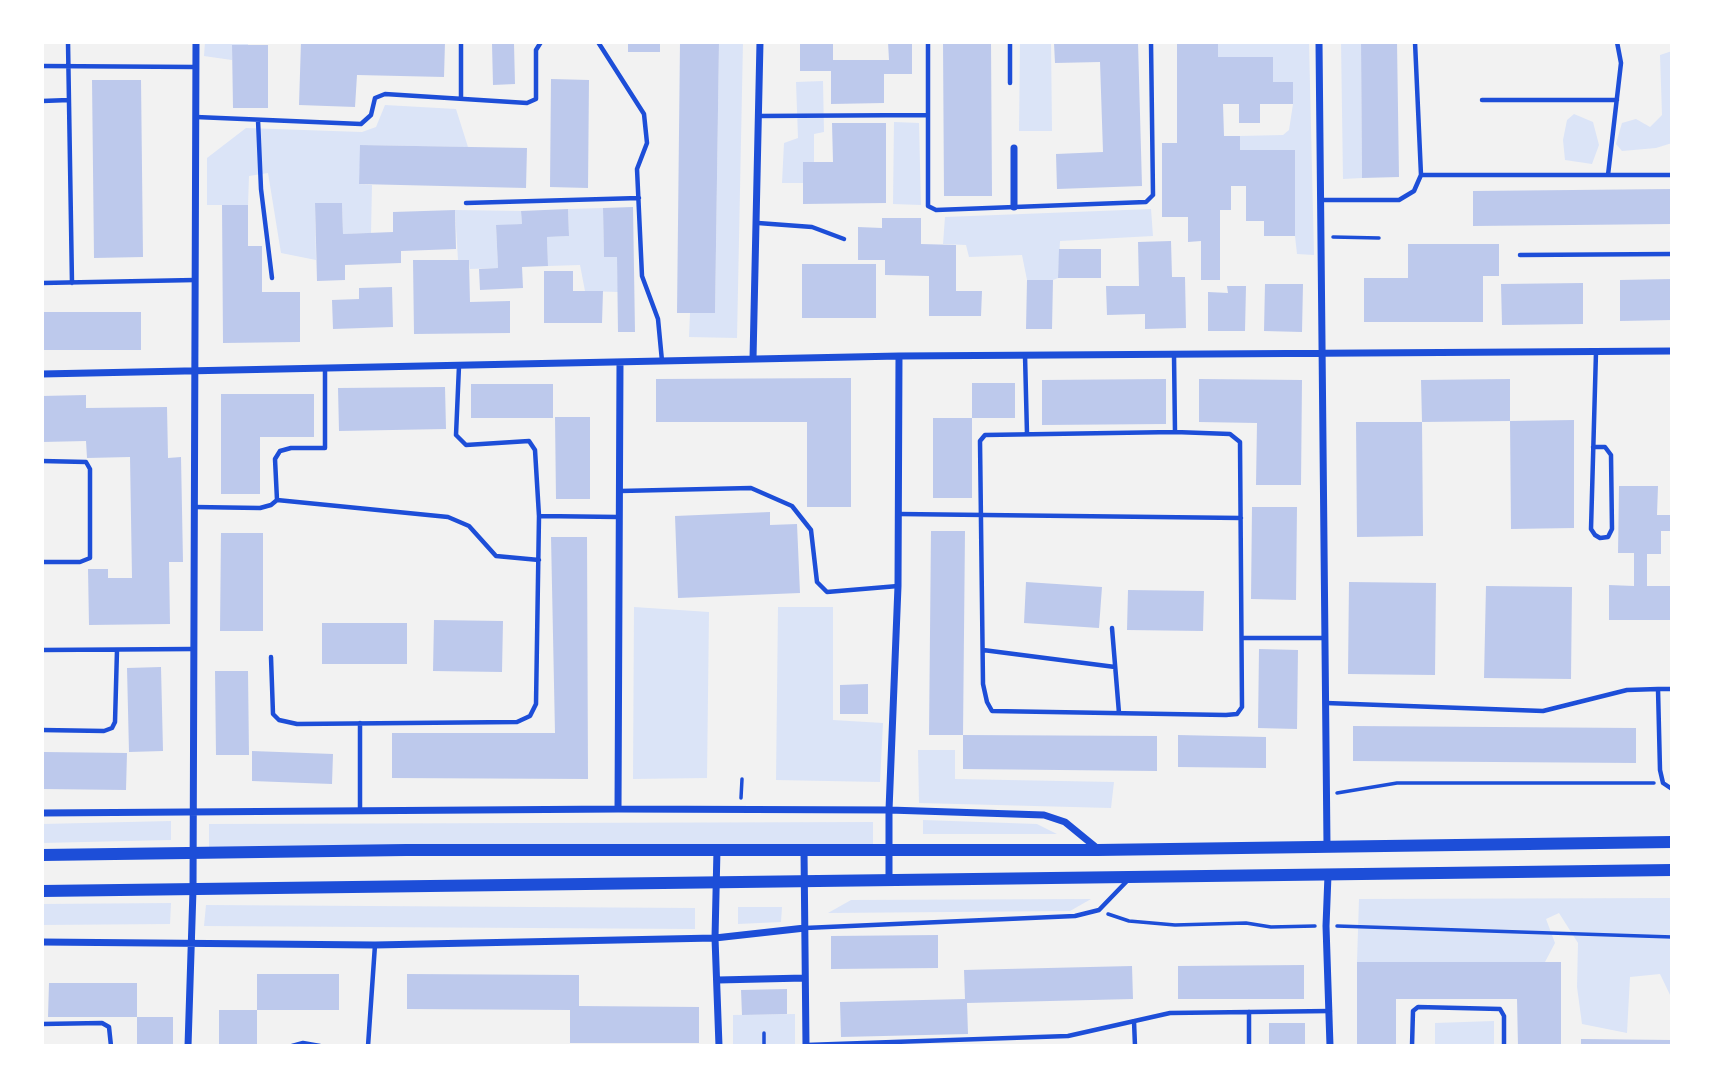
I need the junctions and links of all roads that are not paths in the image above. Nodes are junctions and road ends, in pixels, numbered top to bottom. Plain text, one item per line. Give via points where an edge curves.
1 (68, 42) edge
2 (196, 42) edge
3 (461, 42) edge
4 (541, 42) edge
5 (598, 42) edge
6 (760, 42) edge
7 (928, 42) edge
8 (1010, 42) edge
9 (1151, 42) edge
10 (1319, 42) edge
11 (1415, 42) edge
12 (1617, 42) edge
13 (42, 66) edge
14 (68, 66) junction
15 (196, 67) junction
16 (1010, 83) dead end
17 (461, 99) junction
18 (69, 100) junction
19 (1482, 100) dead end
20 (1616, 100) junction
21 (42, 101) edge
22 (928, 115) junction
23 (759, 116) junction
24 (196, 117) junction
25 (258, 120) junction
26 (1014, 148) dead end
27 (1421, 175) junction
28 (1608, 175) junction
29 (1672, 175) edge
30 (639, 198) junction
31 (1320, 200) junction
32 (466, 203) dead end
33 (1014, 207) junction
34 (758, 223) junction
35 (844, 239) dead end
36 (1672, 254) edge
37 (1520, 255) dead end
38 (272, 278) dead end
39 (195, 280) junction
40 (42, 283) edge
41 (72, 283) junction
42 (1596, 351) junction
43 (1672, 351) edge
44 (1321, 353) junction
45 (1025, 355) junction
46 (1174, 355) junction
47 (899, 356) junction
48 (752, 359) junction
49 (662, 362) junction
50 (620, 363) junction
51 (459, 366) junction
52 (325, 369) junction
53 (194, 372) junction
54 (42, 374) edge
55 (1175, 432) junction
56 (1027, 434) junction
57 (1593, 447) junction
58 (42, 461) edge
59 (620, 491) junction
60 (277, 499) junction
61 (194, 507) junction
62 (898, 514) junction
63 (982, 514) junction
64 (539, 516) junction
65 (619, 517) junction
66 (1241, 518) junction
67 (539, 559) junction
68 (42, 562) edge
69 (898, 586) junction
70 (1112, 628) dead end
71 (1242, 638) junction
72 (1325, 638) junction
73 (193, 649) junction
74 (42, 650) edge
75 (117, 650) junction
76 (983, 650) junction
77 (271, 657) dead end
78 (1115, 667) junction
79 (1658, 689) junction
80 (1672, 689) edge
81 (1325, 703) junction
82 (1119, 713) junction
83 (360, 723) junction
84 (42, 730) edge
85 (1672, 789) edge
86 (618, 809) junction
87 (360, 810) junction
88 (889, 810) junction
89 (192, 811) junction
90 (42, 813) edge
91 (1672, 842) edge
92 (1327, 846) junction
93 (717, 849) junction
94 (888, 849) junction
95 (804, 850) junction
96 (1098, 850) junction
97 (192, 853) junction
98 (42, 855) edge
99 (1672, 870) edge
100 (1328, 874) junction
101 (1130, 877) junction
102 (889, 879) junction
103 (804, 881) junction
104 (716, 882) junction
105 (193, 890) junction
106 (42, 891) edge
107 (805, 928) junction
108 (715, 938) junction
109 (42, 942) edge
110 (191, 943) junction
111 (375, 945) junction
112 (805, 978) junction
113 (718, 979) junction
114 (1330, 1011) junction
115 (1249, 1012) junction
116 (1134, 1021) junction
117 (42, 1024) edge
118 (993, 1039) junction
119 (897, 1044) edge
120 (111, 1046) edge
121 (188, 1046) edge
122 (292, 1046) edge
123 (320, 1046) edge
124 (368, 1046) edge
125 (719, 1046) edge
126 (806, 1046) edge
127 (993, 1046) edge
128 (1135, 1046) edge
129 (1249, 1046) edge
130 (1330, 1046) edge
131 (1412, 1046) edge
132 (1504, 1046) edge

1 - 14 lane
2 - 15 street
3 - 17 lane
4 - 17 lane via 536,50 536,99 527,103
5 - 30 lane via 644,114 647,142 638,169
6 - 23 street
7 - 22 lane
8 - 16 lane
9 - 33 lane via 1153,195 1146,202
10 - 31 street
11 - 27 lane
12 - 20 lane via 1621,63
13 - 14 lane
14 - 15 lane
14 - 18 lane
15 - 24 street
17 - 25 lane via 385,94 375,98 371,116 362,124
18 - 21 lane
18 - 41 lane
19 - 20 lane
20 - 28 lane
22 - 23 lane
22 - 33 lane via 928,206 936,210
23 - 34 street
24 - 25 lane
24 - 39 street
25 - 38 lane
26 - 33 street
27 - 28 lane
27 - 31 lane via 1414,191 1399,200
28 - 29 lane
30 - 32 lane
30 - 49 lane via 642,276 658,319
31 - 44 street
34 - 35 lane via 812,227
34 - 48 street
36 - 37 lane
39 - 41 lane
39 - 53 street
40 - 41 lane
42 - 43 street
42 - 44 street
42 - 57 lane
44 - 46 street
44 - 72 street
45 - 46 street
45 - 47 street
45 - 56 lane
46 - 55 lane
47 - 48 street
47 - 62 street
48 - 49 street
49 - 50 street
50 - 51 street
50 - 59 street
51 - 52 street
51 - 64 lane via 456,435 466,445 529,442 535,450
52 - 53 street
52 - 60 lane via 325,448 279,451 275,459
53 - 54 street
53 - 61 street
55 - 56 lane
55 - 66 lane via 1230,434 1240,442
56 - 63 lane via 985,435 980,441
57 - 57 lane via 1591,529 1600,538 1608,537 1612,529 1612,455 1605,447
58 - 68 lane via 86,462 90,469 90,558
59 - 65 street
59 - 69 lane via 751,488 792,506 811,530 817,582 827,592
60 - 61 lane via 260,508
60 - 67 lane via 448,517 469,527 496,556
61 - 73 street
62 - 63 lane
62 - 69 street
63 - 66 lane
63 - 76 lane
64 - 65 lane
64 - 67 lane
65 - 86 street
66 - 71 lane
67 - 83 lane via 536,704 530,716 517,722
69 - 88 street
70 - 78 lane
71 - 72 lane
71 - 82 lane via 1242,708 1237,714
72 - 81 street
73 - 75 lane
73 - 89 street
74 - 75 lane
75 - 84 lane via 112,728
76 - 78 lane
76 - 82 lane via 984,684 992,711
77 - 83 lane via 273,714 279,720
78 - 82 lane
79 - 80 lane
79 - 81 lane via 1627,690 1544,711
79 - 85 lane via 1663,783
81 - 92 street
83 - 87 lane
86 - 87 street
86 - 88 street
87 - 89 street
88 - 94 street
88 - 96 street via 1044,815 1065,822
89 - 90 street
89 - 97 street
91 - 92 main road
92 - 96 main road
93 - 95 main road
93 - 97 main road
93 - 104 street
94 - 95 main road
94 - 96 main road
94 - 102 street
95 - 103 street
97 - 98 main road
97 - 105 street
99 - 100 main road
100 - 101 main road
100 - 114 street
101 - 102 main road
101 - 107 lane via 1099,911 1075,916
102 - 103 main road
103 - 104 main road
103 - 107 street
104 - 105 main road
104 - 108 street
105 - 106 main road
105 - 110 street
107 - 108 street
107 - 112 street
108 - 111 street
108 - 113 street
109 - 110 street
110 - 111 street
110 - 121 street
111 - 124 lane
112 - 113 street
112 - 126 street
113 - 125 street
114 - 115 lane
114 - 130 street
115 - 116 lane via 1170,1013
115 - 129 lane
116 - 118 lane via 1068,1036
116 - 128 lane
117 - 120 lane via 102,1023 109,1027
118 - 119 lane
118 - 127 lane
119 - 126 lane
122 - 123 lane
131 - 132 lane via 1413,1010 1418,1007 1500,1009

